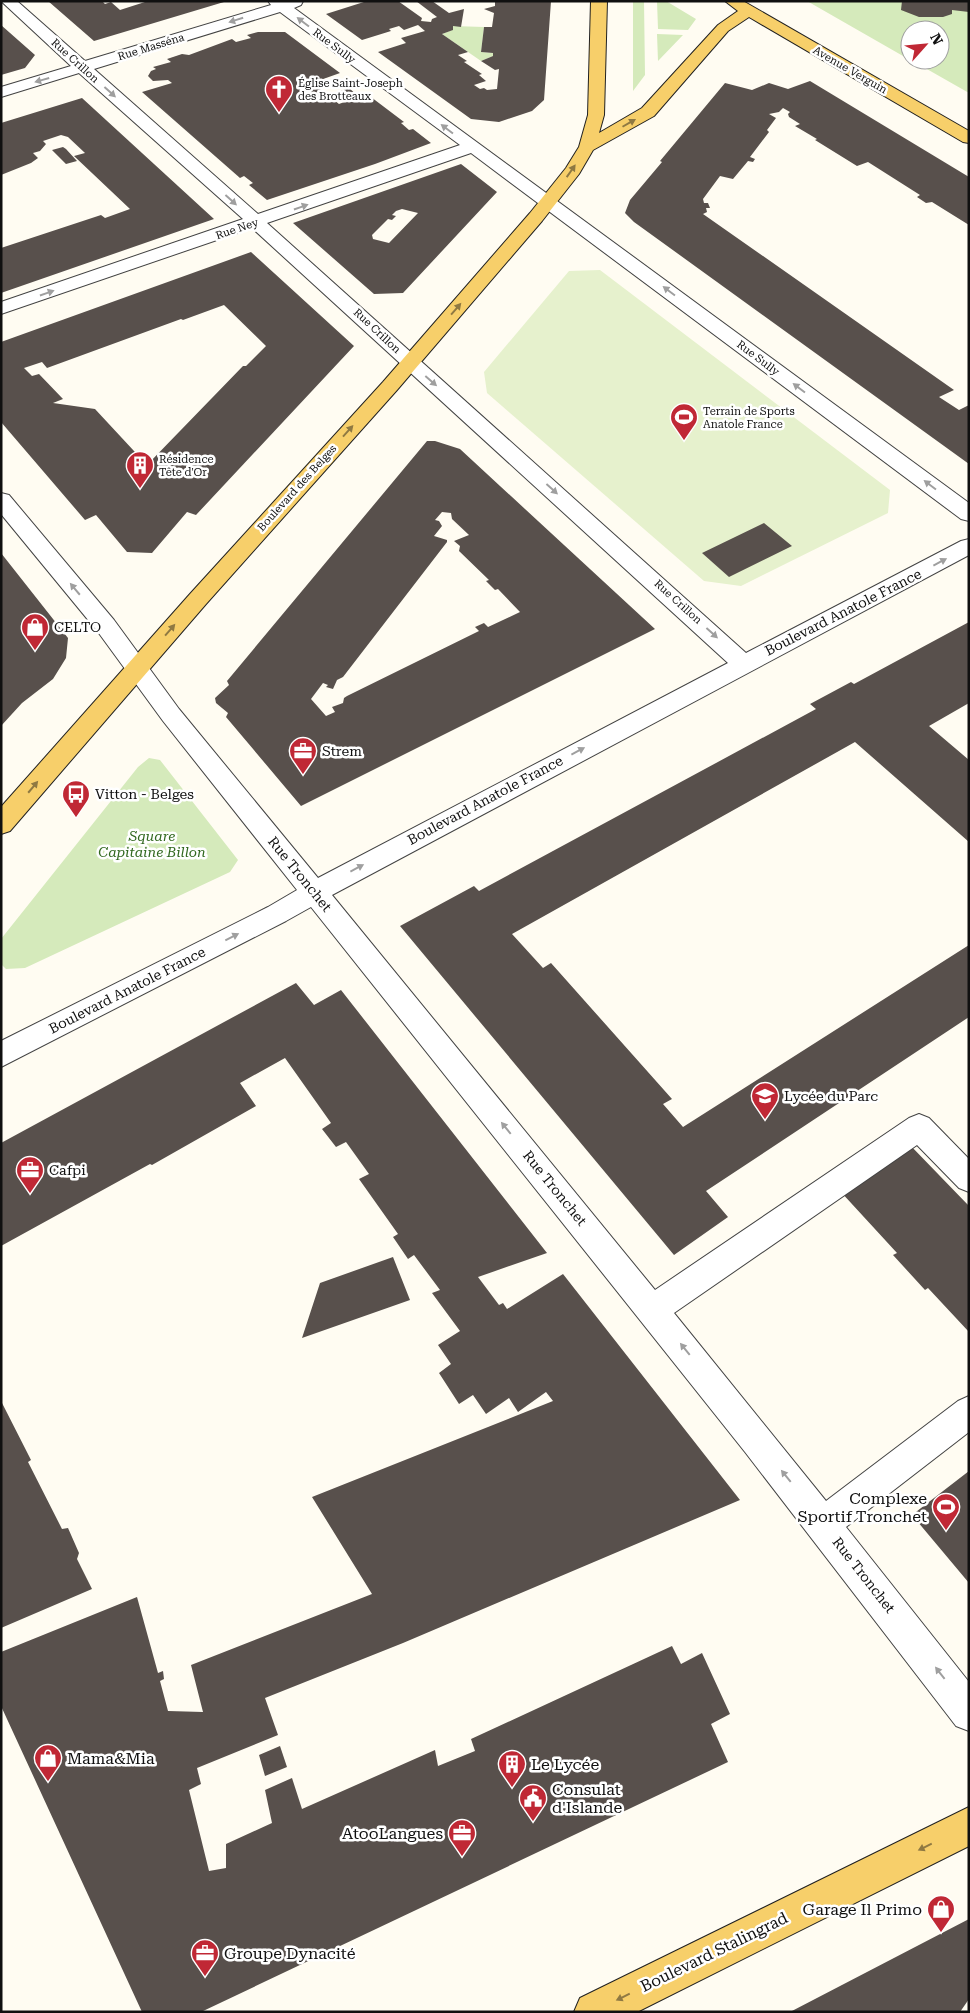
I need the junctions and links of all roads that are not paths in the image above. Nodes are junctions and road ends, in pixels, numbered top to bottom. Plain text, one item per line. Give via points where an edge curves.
1 (8, 1) edge
2 (300, 1) edge
3 (599, 1) edge
4 (732, 1) edge
5 (278, 4) edge
6 (748, 11) junction
7 (82, 68) junction
8 (1, 92) edge
9 (969, 138) edge
10 (472, 147) junction
11 (587, 147) junction
12 (548, 202) junction
13 (255, 222) junction
14 (1, 308) edge
15 (409, 362) junction
16 (1, 500) edge
17 (969, 514) edge
18 (969, 546) edge
19 (744, 664) junction
20 (137, 667) junction
21 (1, 824) edge
22 (315, 892) junction
23 (1, 1055) edge
24 (969, 1179) edge
25 (653, 1309) junction
26 (969, 1412) edge
27 (824, 1523) junction
28 (969, 1713) edge
29 (969, 1826) edge
30 (594, 2012) edge

1 - 7 street, Rue Crillon
2 - 5 street, Rue Masséna
3 - 11 main road, Boulevard des Belges via 596,115
4 - 6 main road, Avenue Verguin
5 -> 7 street, Rue Masséna
10 -> 5 street, Rue Sully
6 - 9 main road, Avenue Verguin
11 -> 6 main road, Boulevard des Belges via 648,112 723,28
7 -> 8 street, Rue Masséna
7 -> 13 street, Rue Crillon
10 - 12 street, Rue Sully
13 -> 10 street, Rue Ney
12 -> 11 main road, Boulevard des Belges
15 -> 12 main road, Boulevard des Belges
17 -> 12 street, Rue Sully
14 -> 13 street, Rue Ney
13 - 15 street, Rue Crillon
15 -> 19 street, Rue Crillon
20 -> 15 main road, Boulevard des Belges
20 -> 16 street, Rue Tronchet
19 -> 18 street, Boulevard Anatole France
22 -> 19 street, Boulevard Anatole France
21 -> 20 main road, Boulevard des Belges
20 - 22 street, Rue Tronchet via 171,715
23 -> 22 street, Boulevard Anatole France
25 -> 22 street, Rue Tronchet
24 - 25 street via 919,1127
27 -> 25 street, Rue Tronchet
26 - 27 street
28 -> 27 street, Rue Tronchet
29 -> 30 main road, Boulevard Stalingrad

